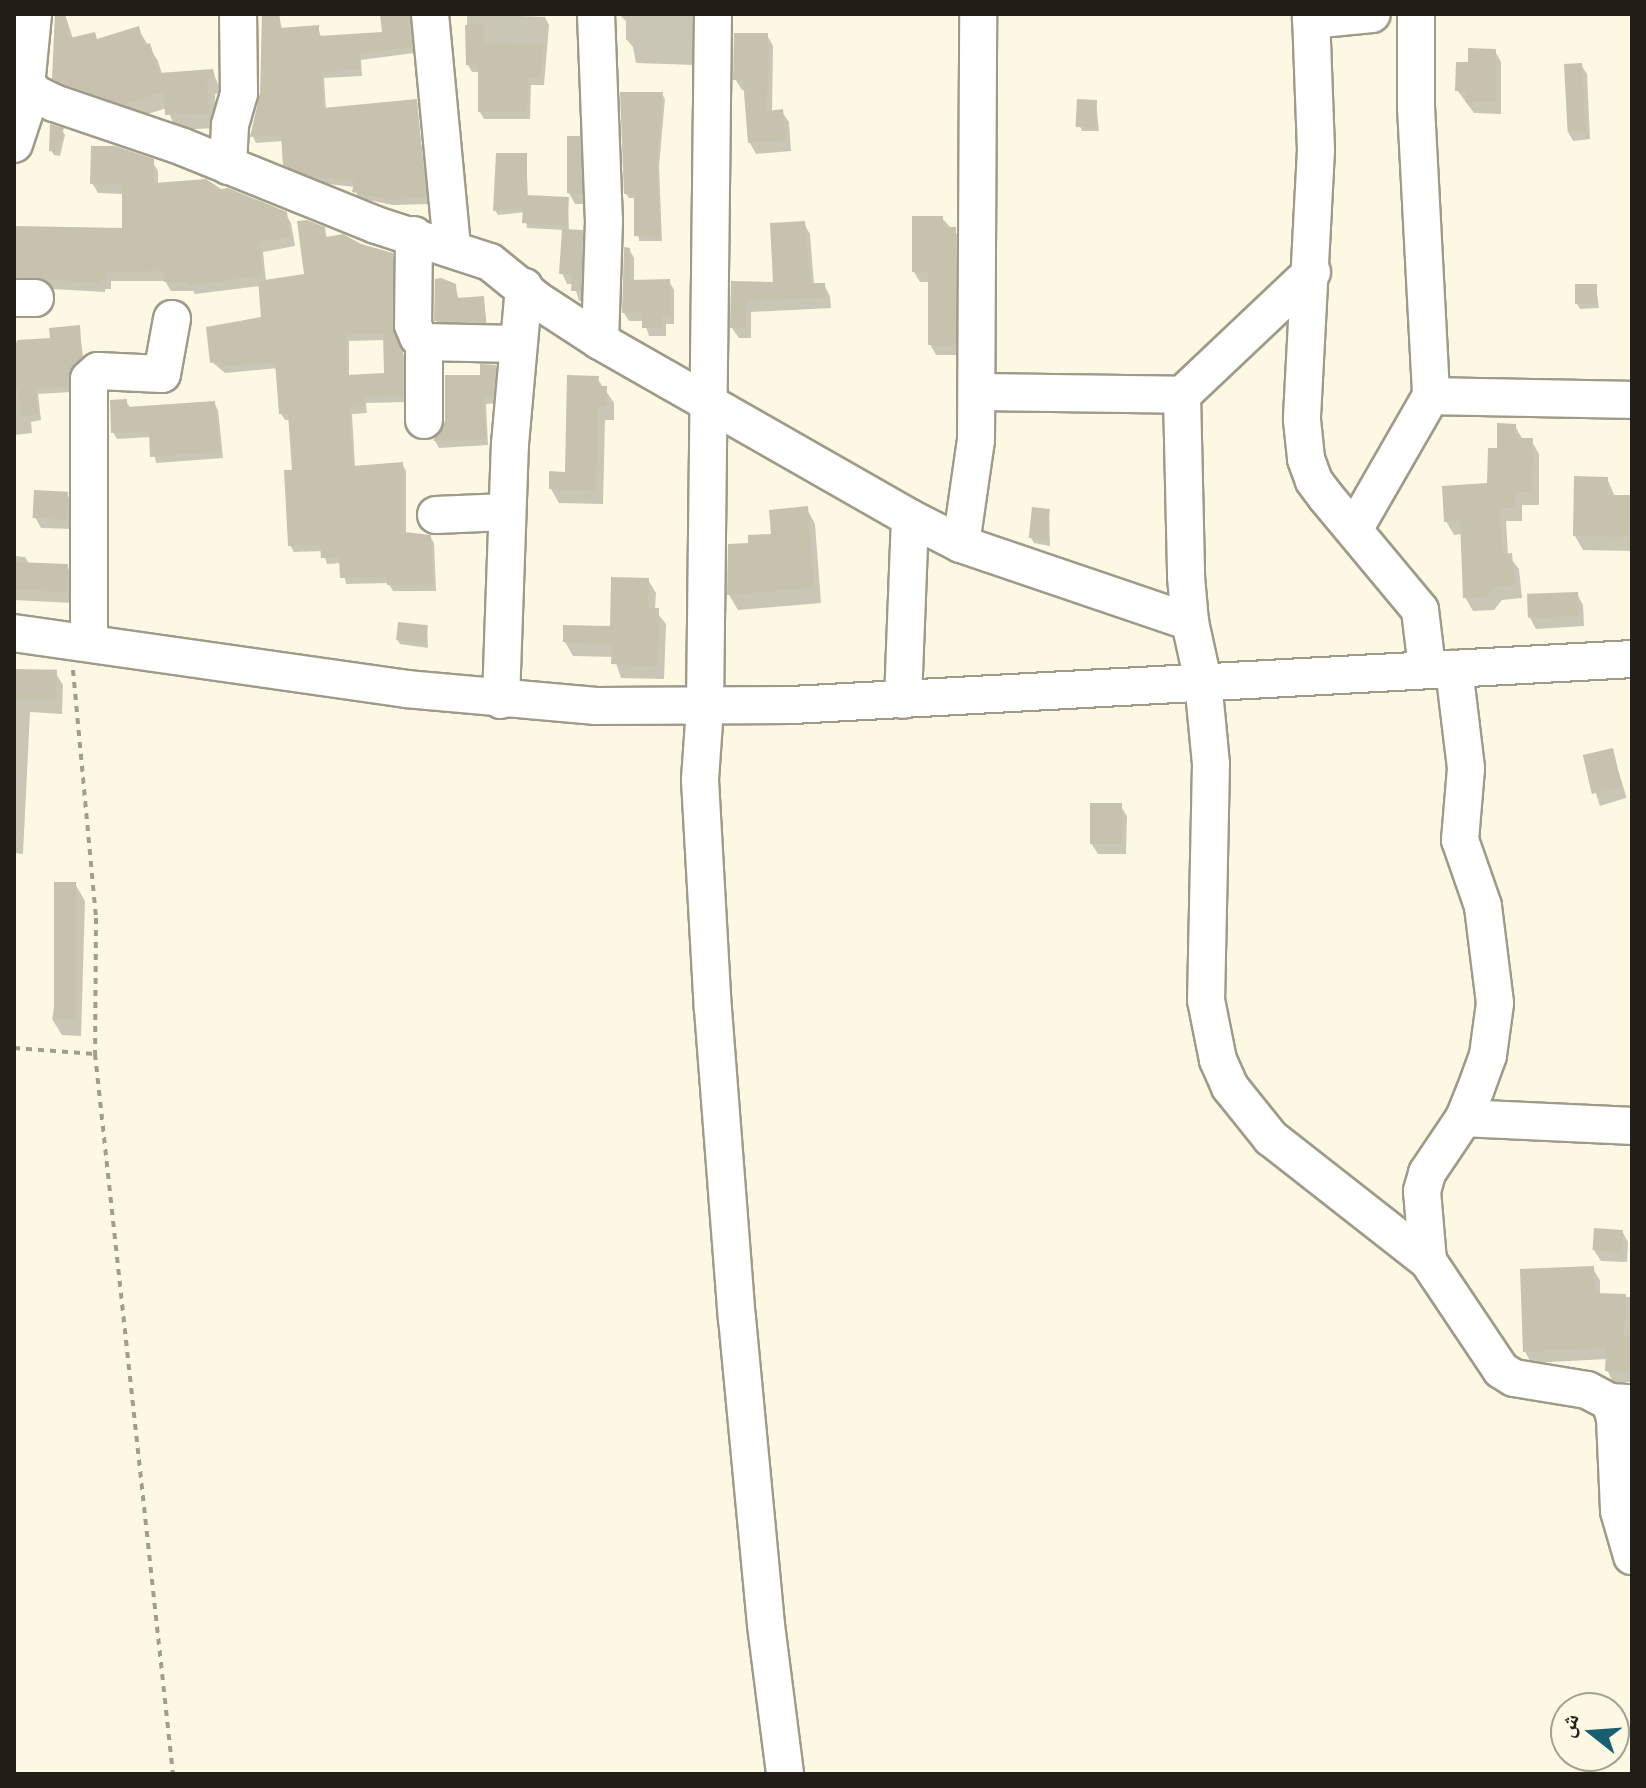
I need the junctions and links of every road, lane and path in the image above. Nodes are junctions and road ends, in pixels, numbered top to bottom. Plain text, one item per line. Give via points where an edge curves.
1 (33, 14) edge
2 (238, 14) edge
3 (430, 14) edge
4 (596, 14) edge
5 (713, 14) edge
6 (978, 14) edge
7 (1372, 14) edge
8 (1416, 14) edge
9 (1311, 17) edge
10 (24, 87) edge
11 (14, 144) edge
12 (228, 166) junction
13 (414, 235) junction
14 (452, 247) junction
15 (1312, 272) junction
16 (524, 287) junction
17 (172, 319) dead end
18 (600, 341) junction
19 (424, 342) junction
20 (517, 344) junction
21 (978, 392) junction
22 (1182, 395) junction
23 (1431, 396) junction
24 (1632, 400) edge
25 (706, 404) junction
26 (424, 420) dead end
27 (506, 512) junction
28 (436, 515) dead end
29 (910, 518) junction
30 (1355, 528) junction
31 (961, 544) junction
32 (1190, 622) junction
33 (14, 633) edge
34 (79, 641) junction
35 (1632, 659) edge
36 (1441, 668) junction
37 (1203, 681) junction
38 (501, 700) junction
39 (903, 700) junction
40 (705, 708) junction
41 (14, 1048) edge
42 (95, 1054) junction
43 (1464, 1118) junction
44 (1632, 1126) edge
45 (1428, 1261) junction
46 (1621, 1403) edge
47 (1632, 1556) edge
48 (173, 1774) edge
49 (785, 1774) edge

1 - 10 street
2 - 12 street via 239,93 230,125
3 - 14 street
4 - 18 street via 603,178
5 - 25 street
6 - 21 street
7 - 9 street
8 - 23 street
9 - 15 street via 1316,150
10 - 11 street
10 - 12 street via 54,103
12 - 13 street
13 - 14 street
13 - 19 street via 413,325
14 - 16 street via 490,262
15 - 22 street
15 - 30 street via 1302,420 1306,459 1314,481
16 - 18 street
16 - 20 street
17 - 34 street via 162,374 98,371 89,379
18 - 25 street
19 - 20 street
19 - 26 street
20 - 27 street
21 - 22 street
21 - 31 street
22 - 32 street
23 - 24 street
23 - 30 street
25 - 29 street
25 - 40 street
27 - 28 street
27 - 38 street
29 - 31 street
29 - 39 street
30 - 36 street via 1420,610
31 - 32 street
32 - 37 street
33 - 34 street
34 - 38 street
34 - 42 path via 96,918
35 - 36 street
36 - 37 street
36 - 43 street via 1466,768 1460,840 1483,906 1495,1003 1488,1055
37 - 39 street
37 - 45 street via 1211,764 1206,1000 1218,1060 1230,1087 1271,1138
38 - 40 street
39 - 40 street
40 - 49 street via 700,780 713,1009 764,1610
41 - 42 path
42 - 48 path
43 - 44 street
43 - 45 street via 1436,1157 1422,1191
45 - 46 street via 1506,1374 1587,1390
46 - 47 street via 1615,1418 1619,1511

